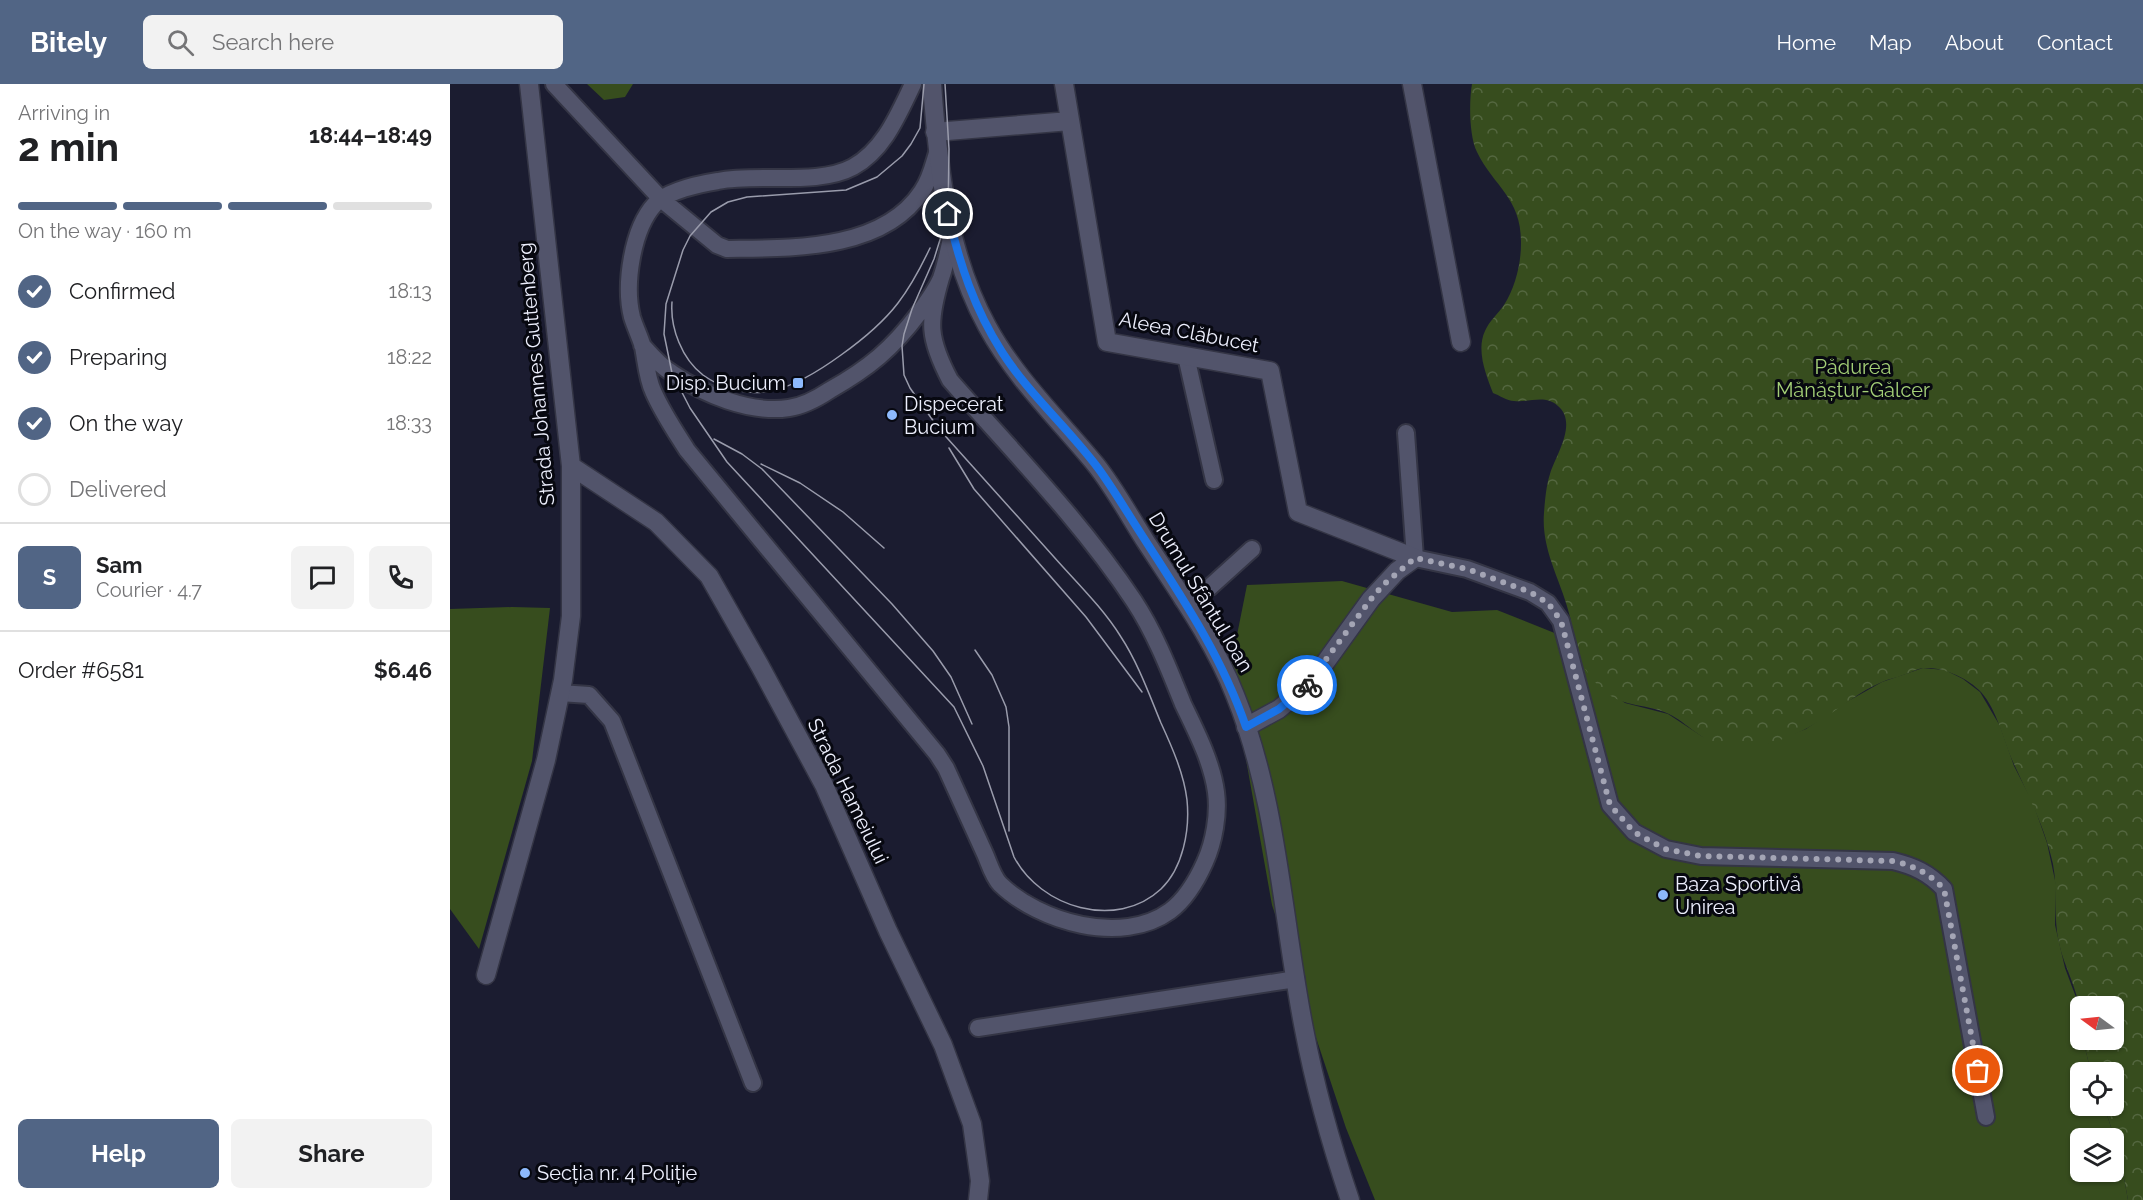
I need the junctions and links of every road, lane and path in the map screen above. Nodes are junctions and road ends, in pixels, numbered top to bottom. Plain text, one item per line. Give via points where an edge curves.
1 (530, 84) edge
2 (554, 84) edge
3 (913, 84) edge
4 (932, 84) edge
5 (1064, 84) edge
6 (1412, 84) edge
7 (1070, 121) junction
8 (935, 132) junction
9 (937, 153) junction
10 (662, 199) junction
11 (952, 233) junction
12 (941, 278) junction
13 (1461, 342) dead end
14 (642, 345) junction
15 (1186, 356) junction
16 (1406, 433) dead end
17 (571, 466) junction
18 (1214, 480) dead end
19 (1252, 549) dead end
20 (1415, 558) junction
21 (1183, 600) junction
22 (560, 693) junction
23 (1246, 727) junction
24 (486, 975) dead end
25 (1296, 979) junction
26 (978, 1028) dead end
27 (753, 1083) dead end
28 (1986, 1117) dead end
29 (978, 1200) edge
30 (1350, 1200) edge

1 - 17 street, Strada Johannes Guttenberg
2 - 10 lane
3 - 10 lane via 892,127 852,167 823,176 715,181 670,193
4 - 8 street, Drumul Sfântul Ioan
5 - 7 street, Aleea Clăbucet
6 - 13 street
7 - 8 street
7 - 15 street, Aleea Clăbucet via 1107,342
8 - 9 street, Drumul Sfântul Ioan
9 - 10 lane via 922,192 907,209 864,236 843,242 727,249 707,238
9 - 11 street, Drumul Sfântul Ioan
10 - 14 lane via 641,226 630,279 632,316
11 - 12 lane
11 - 21 street, Drumul Sfântul Ioan via 968,285 1004,354 1098,468
12 - 14 lane via 904,334 873,364 813,400 790,408 745,405 712,394 672,373
12 - 14 lane via 934,303 932,337 950,380 1083,531 1135,603 1159,646 1213,777 1215,824 1210,851 1199,876 1170,912 1137,926 1118,929 1068,922 1019,899 998,882 937,754 687,450 652,389
15 - 18 lane
15 - 20 street, Aleea Clăbucet via 1270,371 1298,512
16 - 20 lane
17 - 22 street, Strada Johannes Guttenberg via 571,616
17 - 29 street, Strada Hameiului via 656,522 709,576 760,666 824,785 943,1045 972,1124 980,1181
19 - 21 lane via 1210,587
20 - 23 street via 1371,599 1312,681 1279,709
20 - 28 lane via 1467,569 1530,592 1548,603 1561,621 1610,805 1634,832 1665,849 1701,856 1893,861 1917,868 1935,879 1944,889
21 - 23 street, Drumul Sfântul Ioan via 1224,671
22 - 24 street, Strada Johannes Guttenberg via 546,760
22 - 27 lane via 589,695 612,721
23 - 25 street, Drumul Sfântul Ioan via 1273,833
25 - 26 lane
25 - 30 street, Drumul Sfântul Ioan via 1321,1108

